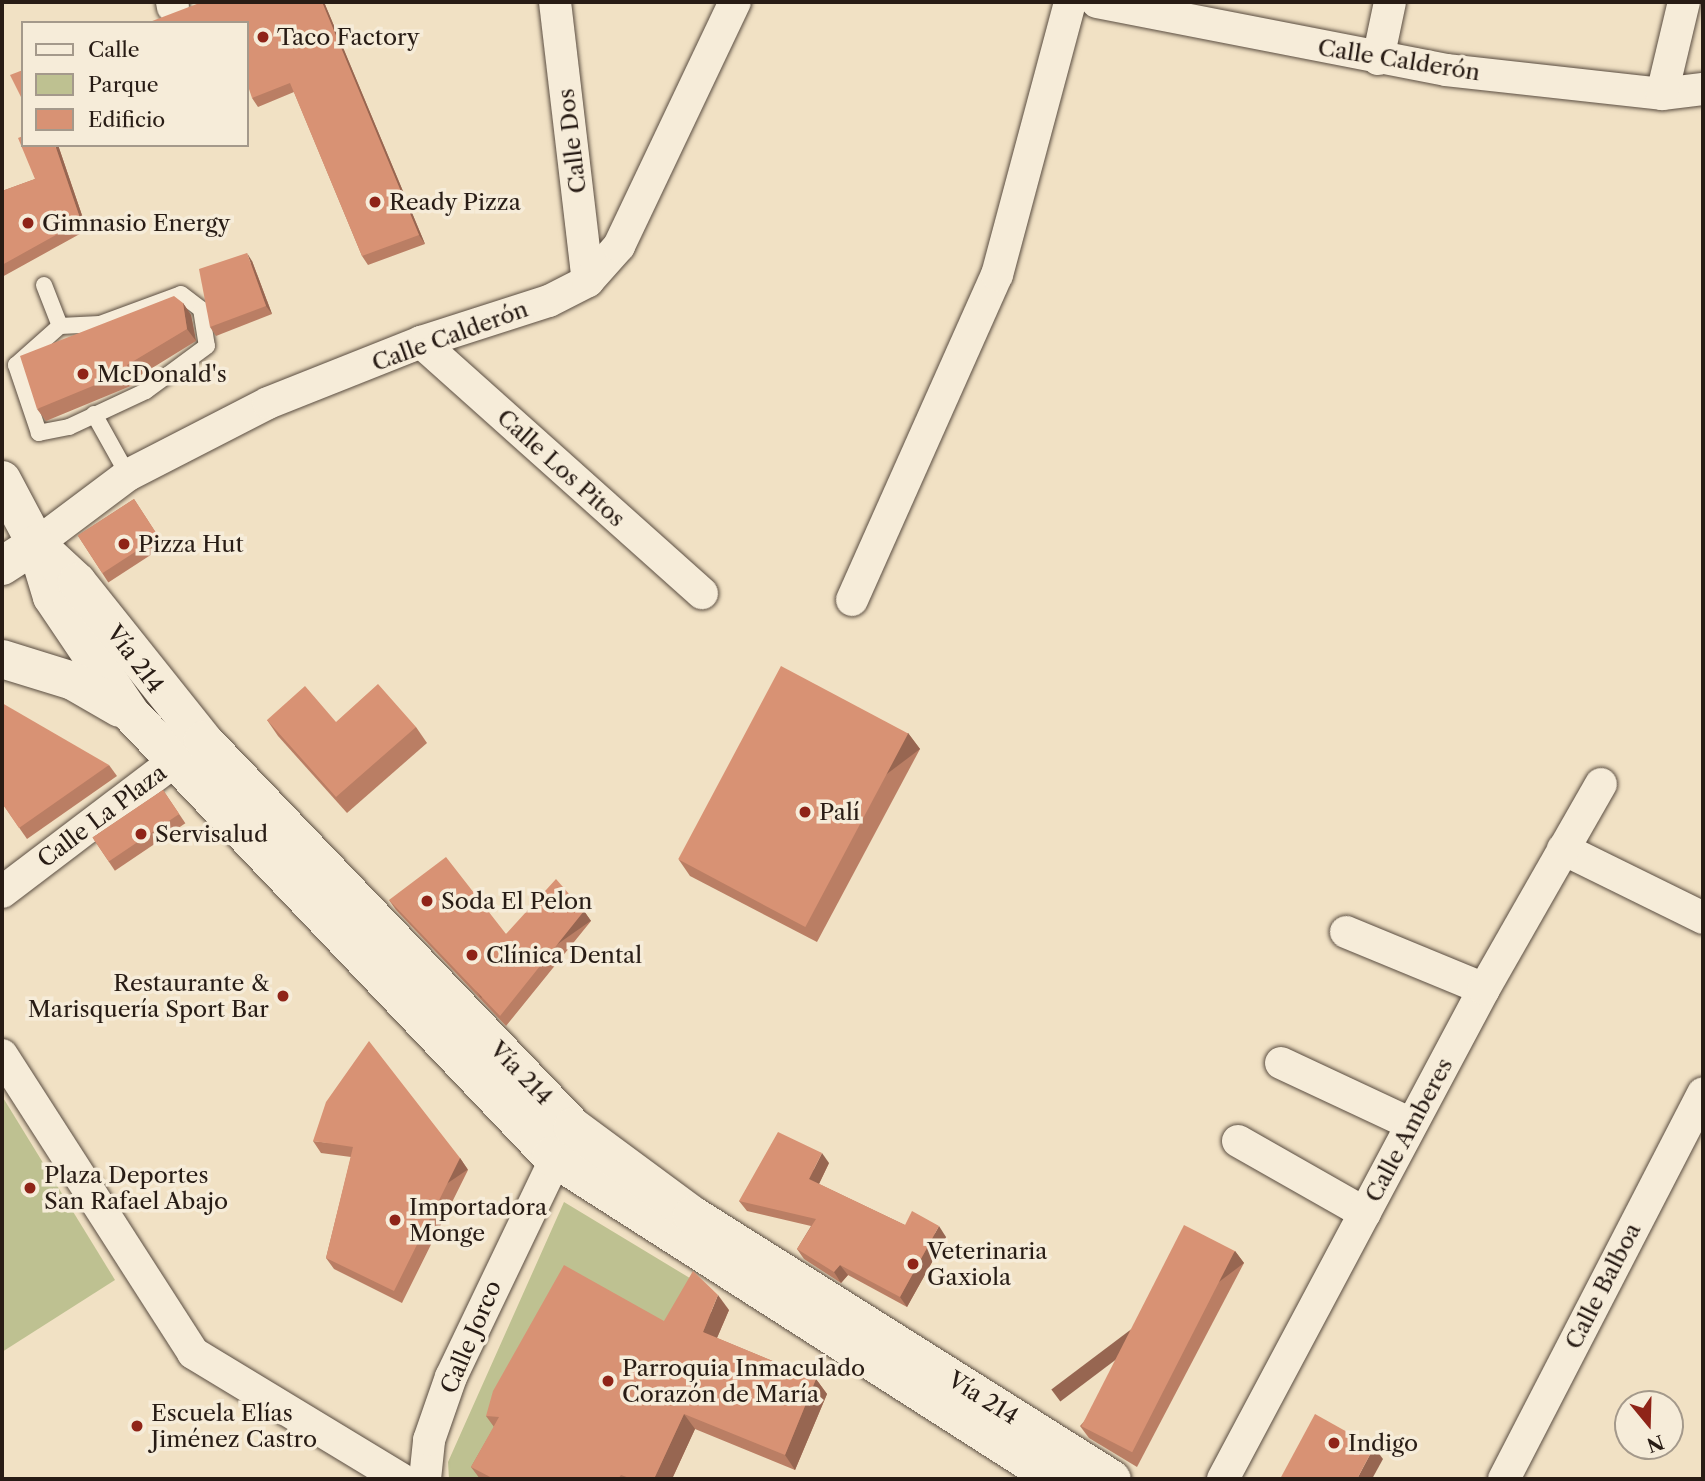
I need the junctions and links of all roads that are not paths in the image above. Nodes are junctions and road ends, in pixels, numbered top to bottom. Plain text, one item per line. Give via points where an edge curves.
1 (555, 2) edge
2 (735, 2) edge
3 (1070, 2) edge
4 (1097, 2) edge
5 (1391, 2) edge
6 (1684, 2) edge
7 (1378, 59) junction
8 (1703, 89) edge
9 (1662, 94) junction
10 (588, 281) junction
11 (44, 285) dead end
12 (60, 326) junction
13 (421, 342) junction
14 (94, 414) junction
15 (128, 475) junction
16 (2, 480) edge
17 (36, 544) junction
18 (2, 566) edge
19 (702, 593) dead end
20 (852, 600) dead end
21 (2, 659) edge
22 (131, 714) junction
23 (188, 751) junction
24 (1601, 784) dead end
25 (1563, 849) junction
26 (2, 892) edge
27 (1703, 918) edge
28 (1346, 932) dead end
29 (1484, 989) junction
30 (2, 1055) edge
31 (1281, 1063) dead end
32 (1703, 1093) edge
33 (1410, 1124) junction
34 (1238, 1141) dead end
35 (562, 1142) junction
36 (1365, 1213) junction
37 (401, 1479) edge
38 (425, 1479) edge
39 (1056, 1479) edge
40 (1112, 1479) edge
41 (1223, 1479) edge
42 (1504, 1479) edge

1 - 10 street, Calle Dos
2 - 10 street, Calle Calderón via 620,246
3 - 20 street via 997,275
4 - 7 street, Calle Calderón
5 - 7 street
6 - 9 street
7 - 9 street, Calle Calderón
8 - 9 street, Calle Calderón
10 - 13 street, Calle Calderón via 549,301
11 - 12 lane
12 - 14 lane via 16,365 19,384 39,433
12 - 14 lane via 100,324 181,294 201,309 207,346 200,354 146,391
13 - 15 street, Calle Calderón via 268,403
13 - 19 street, Calle Los Pitos
14 - 15 lane
15 - 17 street, Calle Calderón
16 - 17 main road
17 - 18 main road
17 - 22 main road, Vía 214 via 52,597
17 - 23 main road, Vía 214 via 77,582
21 - 22 main road via 73,681
22 - 23 main road, Vía 214
23 - 26 street, Calle La Plaza
23 - 35 main road, Vía 214
24 - 25 street, Calle Amberes
25 - 27 street
25 - 29 street, Calle Amberes
28 - 29 street
29 - 33 street, Calle Amberes
30 - 37 street via 193,1353
31 - 33 street
32 - 42 street, Calle Balboa
33 - 36 street, Calle Amberes
34 - 36 street
35 - 38 street, Calle Jorco via 452,1377 429,1440
35 - 39 main road, Vía 214
35 - 40 main road, Vía 214 via 692,1215
36 - 41 street, Calle Amberes

